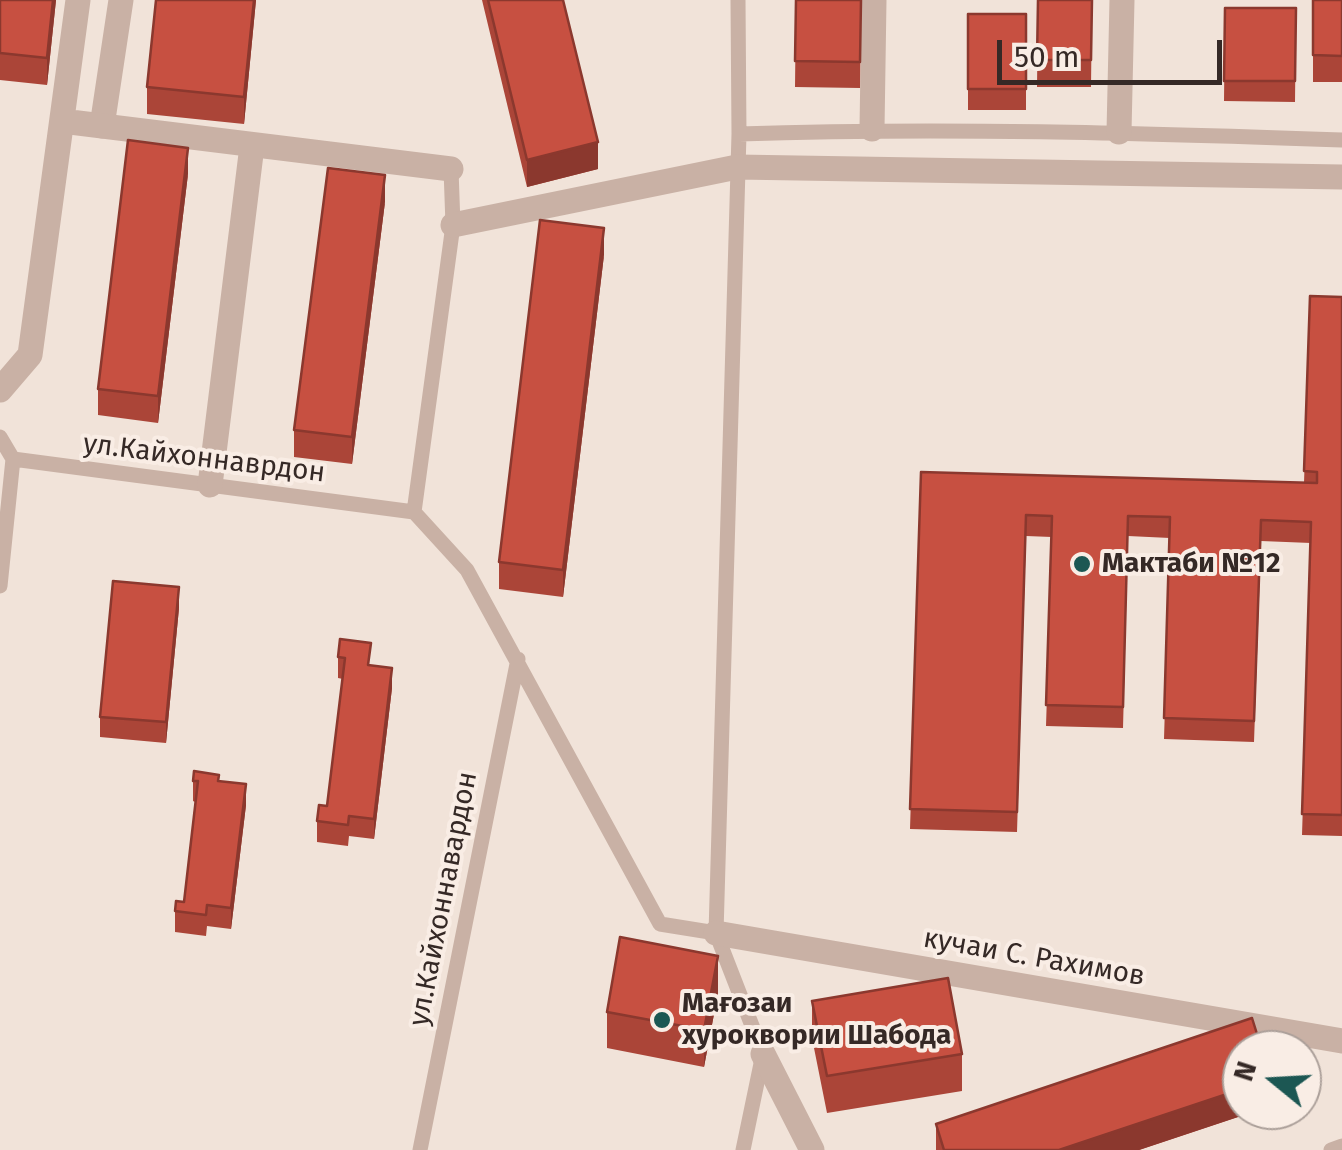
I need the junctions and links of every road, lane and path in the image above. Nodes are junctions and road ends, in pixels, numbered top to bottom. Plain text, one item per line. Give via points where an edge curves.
1 (78, 0) edge
2 (121, 0) edge
3 (738, 0) edge
4 (874, 0) edge
5 (1122, 0) edge
6 (62, 121) junction
7 (102, 126) junction
8 (872, 129) junction
9 (1120, 132) junction
10 (739, 134) junction
11 (1342, 140) edge
12 (252, 146) junction
13 (737, 168) junction
14 (451, 169) joint
15 (1342, 178) edge
16 (453, 225) junction
17 (0, 390) edge
18 (0, 437) edge
19 (14, 459) junction
20 (210, 485) junction
21 (414, 512) junction
22 (0, 586) edge
23 (518, 658) junction
24 (716, 933) junction
25 (1342, 1041) edge
26 (763, 1054) junction
27 (1342, 1146) edge
28 (420, 1150) edge
29 (743, 1150) edge
30 (812, 1150) edge
31 (1331, 1150) edge

1 - 6 street
2 - 7 street
3 - 10 lane
4 - 8 street
5 - 9 street
6 - 7 street
6 - 17 street via 30,355
7 - 12 street
8 - 9 lane
8 - 10 lane
9 - 11 lane
10 - 13 lane
12 - 14 street
12 - 20 street
13 - 15 street
13 - 16 street
13 - 24 lane
14 - 16 lane
16 - 21 lane
18 - 19 lane
19 - 20 lane, ул.Кайхоннаврдон
19 - 22 lane
20 - 21 lane, ул.Кайхоннаврдон
21 - 23 lane via 467,570
23 - 24 lane via 660,924
23 - 28 lane, ул.Кайхоннавардон
24 - 25 street, кучаи С. Рахимов
24 - 26 lane
26 - 29 lane
26 - 30 street
27 - 31 lane

